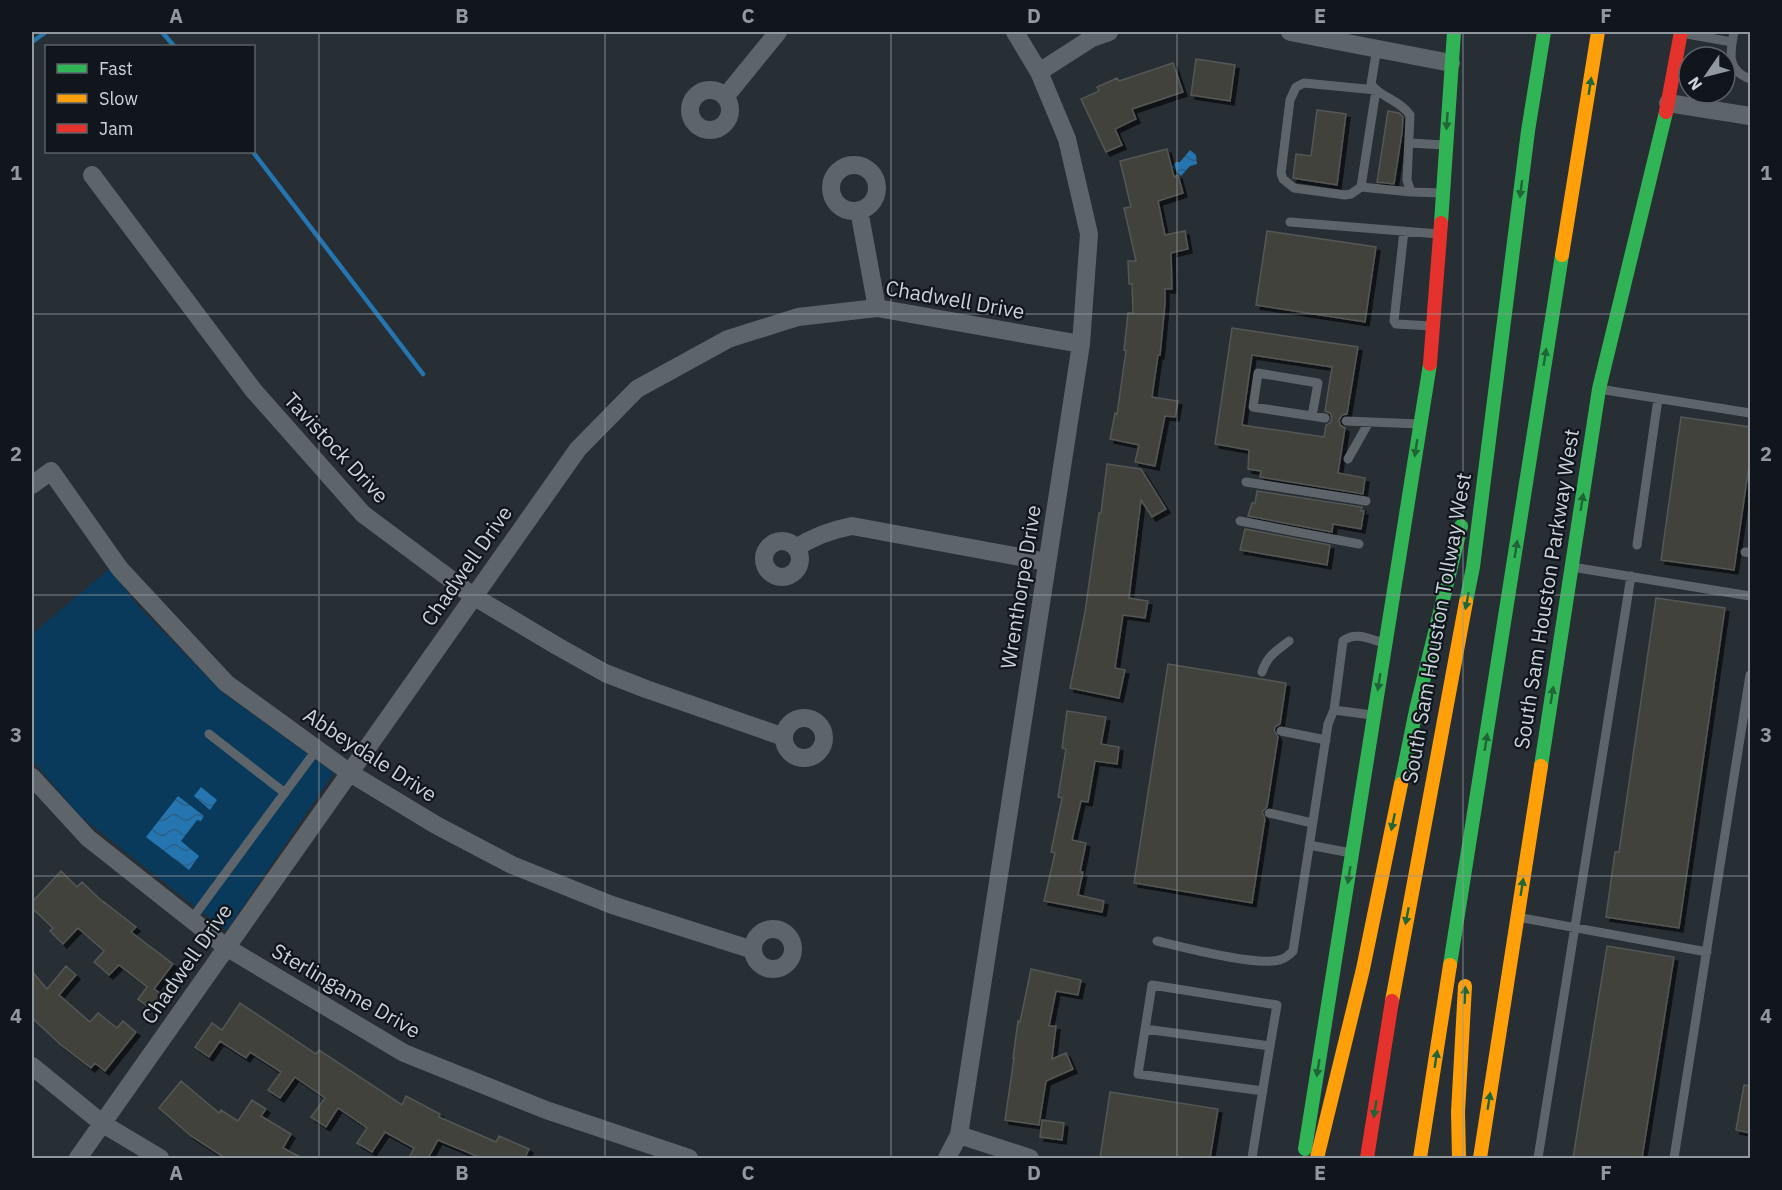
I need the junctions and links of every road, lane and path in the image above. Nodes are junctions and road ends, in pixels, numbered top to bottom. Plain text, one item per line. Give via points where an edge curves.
1 (778, 32) edge
2 (1015, 32) edge
3 (1109, 32) edge
4 (1290, 32) edge
5 (1454, 32) edge
6 (1544, 32) edge
7 (1598, 32) edge
8 (1681, 32) edge
9 (1734, 32) edge
10 (1732, 42) junction
11 (1377, 48) junction
12 (1451, 63) junction
13 (1039, 72) junction
14 (1750, 79) edge
15 (1376, 90) junction
16 (725, 98) dead end
17 (1668, 103) junction
18 (1750, 116) edge
19 (1409, 143) junction
20 (1445, 145) junction
21 (92, 175) dead end
22 (1361, 187) junction
23 (1411, 192) junction
24 (1442, 193) junction
25 (859, 210) dead end
26 (1290, 222) dead end
27 (1404, 231) junction
28 (1439, 234) junction
29 (877, 308) junction
30 (1433, 326) junction
31 (1081, 344) junction
32 (1497, 377) junction
33 (1599, 389) junction
34 (1658, 399) junction
35 (1750, 413) edge
36 (1312, 416) junction
37 (1325, 418) dead end
38 (1346, 421) dead end
39 (1368, 423) junction
40 (1420, 424) junction
41 (1348, 459) dead end
42 (1246, 483) dead end
43 (32, 485) edge
44 (1469, 492) dead end
45 (1366, 501) dead end
46 (1464, 514) dead end
47 (1240, 521) dead end
48 (1359, 544) dead end
49 (1636, 545) dead end
50 (796, 548) dead end
51 (1047, 562) junction
52 (1572, 567) junction
53 (1631, 576) junction
54 (473, 596) junction
55 (1750, 596) edge
56 (1289, 641) dead end
57 (1385, 644) junction
58 (1262, 672) dead end
59 (1750, 675) edge
60 (1334, 710) junction
61 (1374, 716) junction
62 (1281, 731) dead end
63 (209, 734) dead end
64 (784, 737) dead end
65 (1326, 740) junction
66 (317, 749) junction
67 (1481, 770) junction
68 (350, 773) junction
69 (32, 777) edge
70 (285, 793) junction
71 (1269, 813) dead end
72 (1312, 823) junction
73 (1309, 845) junction
74 (1352, 853) junction
75 (1517, 917) junction
76 (191, 920) junction
77 (1575, 927) junction
78 (1468, 938) dead end
79 (1157, 941) dead end
80 (226, 947) junction
81 (753, 950) dead end
82 (1707, 952) junction
83 (1466, 973) dead end
84 (1145, 1029) junction
85 (1270, 1046) junction
86 (32, 1066) edge
87 (1263, 1091) junction
88 (103, 1124) junction
89 (958, 1135) junction
90 (78, 1158) edge
91 (160, 1158) edge
92 (689, 1158) edge
93 (947, 1158) edge
94 (1030, 1158) edge
95 (1252, 1158) edge
96 (1304, 1158) edge
97 (1317, 1158) edge
98 (1367, 1158) edge
99 (1420, 1158) edge
100 (1459, 1158) edge
101 (1480, 1158) edge
102 (1538, 1158) edge
103 (1674, 1158) edge

1 - 16 street
2 - 13 street, Wrenthorpe Drive
3 - 13 street via 1092,38
4 - 11 street
5 - 12 main road
6 -> 32 main road, South Sam Houston Tollway West
67 -> 7 main road
8 - 10 lane
8 - 17 main road, South Sam Houston Parkway West
9 - 10 lane
10 - 14 lane via 1733,66
11 - 12 street
11 - 15 lane via 1371,84
12 -> 20 main road
13 - 31 street, Wrenthorpe Drive via 1067,139 1089,234
15 - 19 lane via 1407,110 1411,122
15 - 22 lane
15 - 22 lane via 1304,83 1296,87 1290,100 1283,179 1294,188 1345,195
17 - 18 street
17 - 33 main road, South Sam Houston Parkway West
19 - 20 lane
19 - 23 lane via 1407,180
20 - 24 main road
21 - 54 street, Tavistock Drive via 254,391 363,514
22 - 23 lane
23 - 24 lane
24 - 28 main road
25 - 29 street
26 - 27 lane
27 - 28 lane
27 - 30 lane via 1394,321
28 - 30 main road
29 - 31 street, Chadwell Drive
29 - 54 street, Chadwell Drive via 798,316 728,339 637,389 578,449
30 - 40 main road
31 - 51 street, Wrenthorpe Drive
32 - 44 main road
32 -> 98 main road, South Sam Houston Tollway West via 1473,567 1394,986
33 - 34 lane
52 -> 33 main road, South Sam Houston Parkway West
34 - 35 lane
34 - 49 lane
36 - 36 lane via 1253,407 1258,373 1318,383
36 - 37 lane
38 - 39 lane
39 - 40 lane
39 - 41 lane
40 -> 57 main road
42 - 45 lane
43 - 66 street, Abbeydale Drive via 51,471 120,568 226,683
46 -> 97 main road via 1416,710 1363,969
47 - 48 lane
50 - 51 street via 832,530 852,526
51 - 89 street, Wrenthorpe Drive
52 - 53 lane
75 -> 52 main road, South Sam Houston Parkway West
53 - 55 lane
53 - 77 lane
54 - 64 street, Tavistock Drive via 605,673
54 - 68 street, Chadwell Drive
56 - 58 lane via 1265,661
57 - 60 lane via 1356,635 1343,641
57 -> 61 main road
59 - 82 lane
60 - 61 lane
60 - 65 lane
61 - 74 main road
62 - 65 lane
63 - 70 lane
65 - 72 lane
66 - 68 street, Abbeydale Drive
66 - 70 lane
67 - 78 main road
99 -> 67 main road
68 - 80 street, Chadwell Drive
68 - 81 street, Abbeydale Drive via 512,866 612,905
69 - 76 street, Sterlingame Drive via 88,838
70 - 76 lane
71 - 72 lane
72 - 73 lane
73 - 74 lane
73 - 79 lane via 1293,951 1283,959 1265,962
74 -> 96 main road
75 - 77 lane
101 -> 75 main road, South Sam Houston Parkway West
76 - 80 street, Sterlingame Drive
77 - 82 lane
77 - 102 lane
80 - 88 street, Chadwell Drive
80 - 92 street, Sterlingame Drive via 404,1053 546,1110
82 - 103 lane
100 -> 83 main road
84 - 85 lane
84 - 85 lane via 1152,985 1276,1005
84 - 87 lane via 1138,1074
85 - 87 lane
86 - 88 street
87 - 95 lane
88 - 90 street, Chadwell Drive
88 - 91 street
89 - 93 street, Wrenthorpe Drive
89 - 94 street

